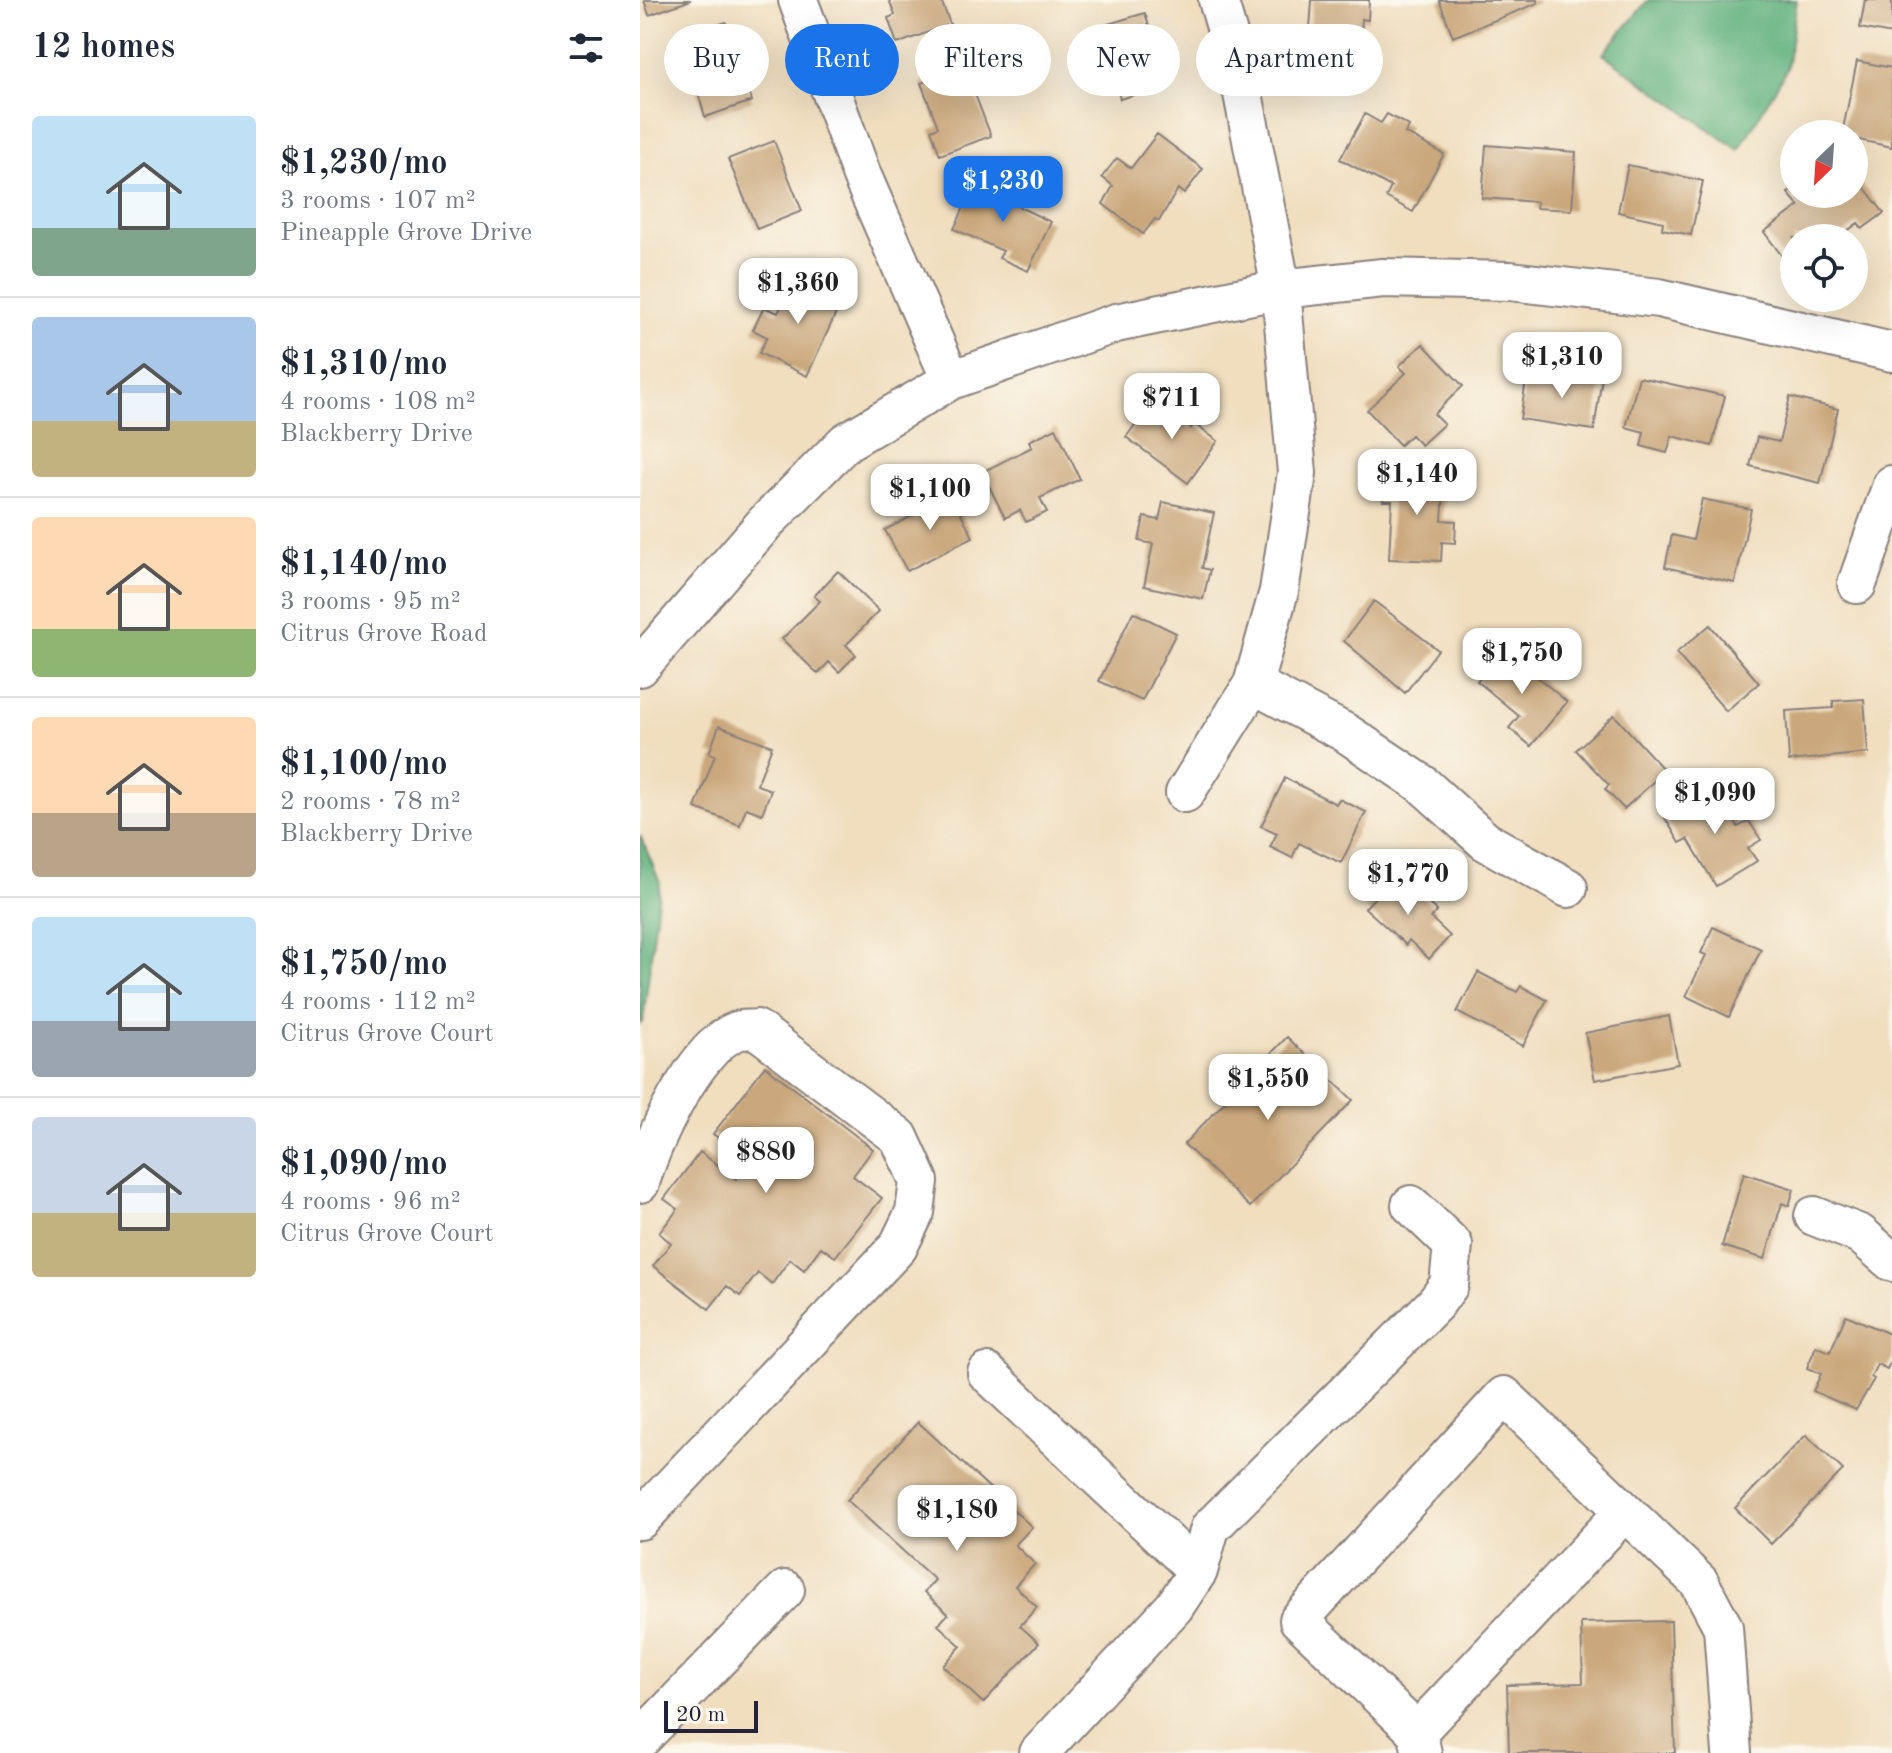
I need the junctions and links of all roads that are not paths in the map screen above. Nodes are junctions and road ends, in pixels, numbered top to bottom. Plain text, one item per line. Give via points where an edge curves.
1 (798, 0) edge
2 (1218, 0) edge
3 (1281, 289) junction
4 (1892, 352) edge
5 (951, 380) junction
6 (1892, 485) edge
7 (1857, 584) dead end
8 (640, 667) edge
9 (1253, 684) junction
10 (1185, 793) dead end
11 (1568, 888) dead end
12 (640, 1183) edge
13 (1411, 1205) dead end
14 (1814, 1216) dead end
15 (1892, 1262) edge
16 (987, 1373) dead end
17 (1624, 1512) junction
18 (640, 1520) edge
19 (1198, 1571) junction
20 (785, 1590) dead end
21 (640, 1740) edge
22 (1420, 1742) edge
23 (1039, 1753) edge
24 (1732, 1753) edge

1 - 5 street via 862,176
2 - 3 street via 1238,68
3 - 4 street via 1383,278 1510,281 1659,298
3 - 5 street via 1116,323
3 - 9 street via 1297,473 1279,591
5 - 8 street via 846,442 766,522
6 - 7 street
9 - 10 street
9 - 11 street via 1346,733 1422,784 1485,841
12 - 18 street via 649,1151 705,1055 736,1031 756,1029 899,1137 919,1181 915,1212 898,1247
13 - 19 street via 1453,1245 1449,1285 1210,1528
14 - 15 street via 1860,1234
16 - 19 street
17 - 22 street
17 - 22 street via 1504,1396 1299,1620
17 - 24 street via 1699,1582 1723,1627
19 - 23 street via 1174,1607
20 - 21 street

